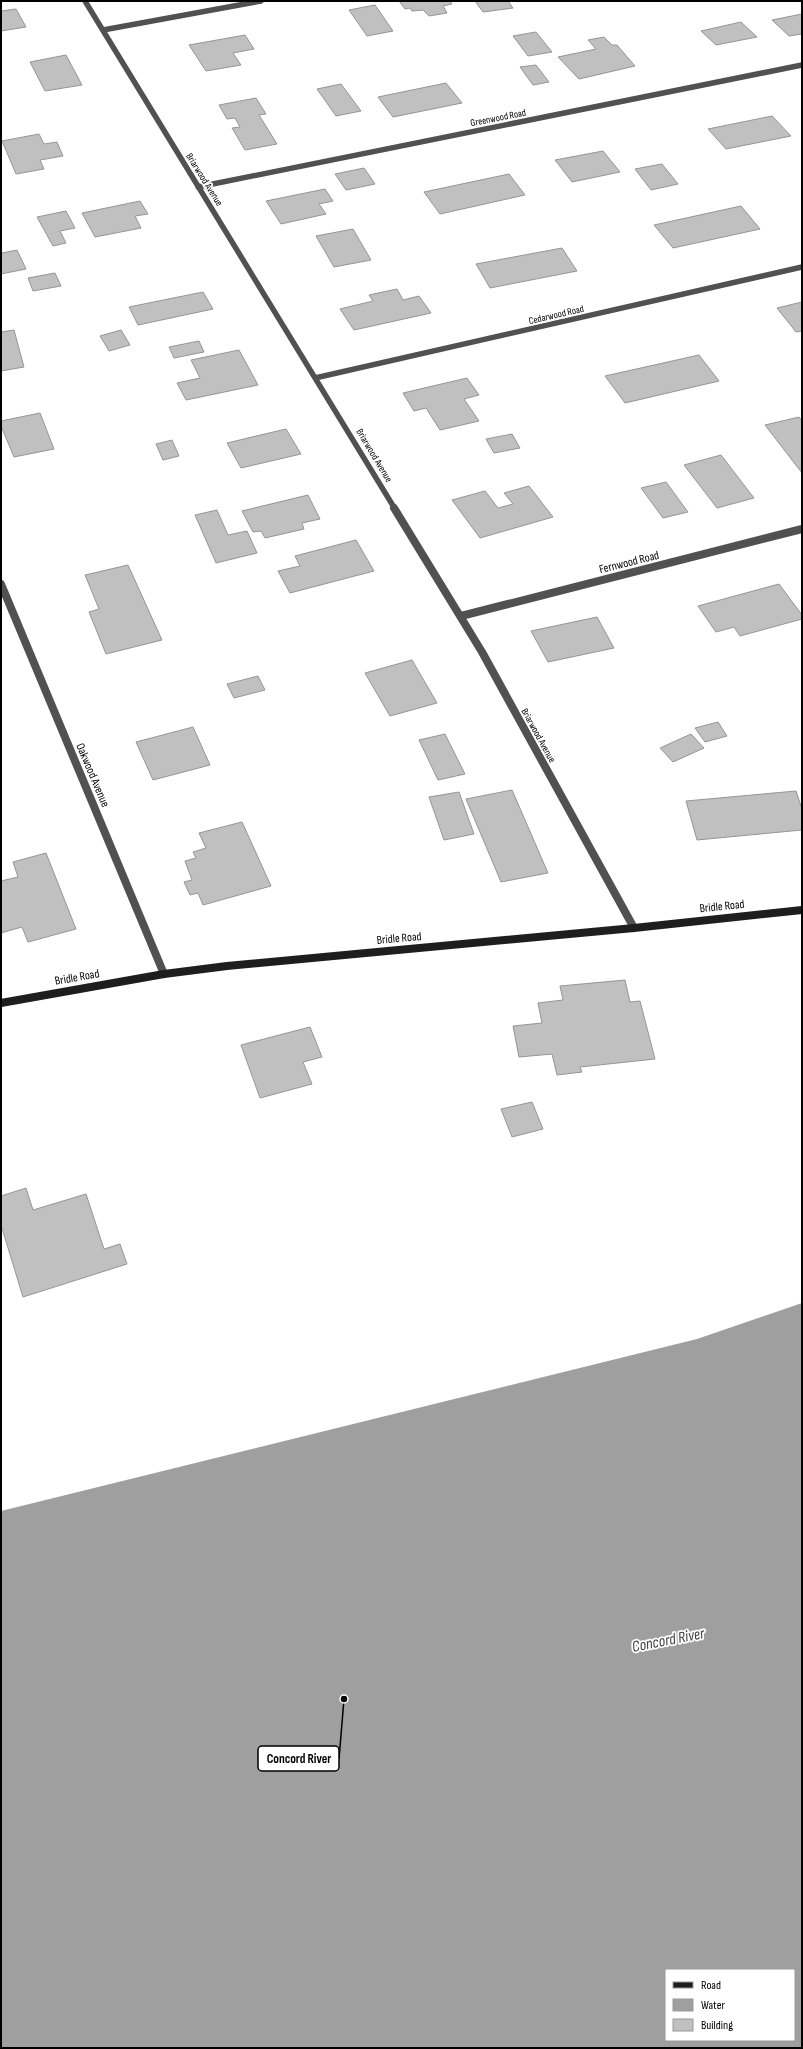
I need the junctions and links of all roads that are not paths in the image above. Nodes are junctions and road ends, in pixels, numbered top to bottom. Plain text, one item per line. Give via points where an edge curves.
1 (85, 1) edge
2 (261, 1) edge
3 (103, 30) junction
4 (802, 64) edge
5 (198, 187) junction
6 (802, 267) edge
7 (315, 378) junction
8 (802, 529) edge
9 (1, 584) edge
10 (461, 616) junction
11 (802, 910) edge
12 (634, 928) junction
13 (164, 974) junction
14 (1, 1003) edge

1 - 3 street, Briarwood Avenue
2 - 3 street
3 - 5 street, Briarwood Avenue
4 - 5 street, Greenwood Road
5 - 7 street, Briarwood Avenue
6 - 7 street, Cedarwood Road
7 - 10 street, Briarwood Avenue
8 - 10 street, Fernwood Road
9 - 13 street, Oakwood Avenue
10 - 12 street, Briarwood Avenue
11 - 12 street, Bridle Road
12 - 13 street, Bridle Road
13 - 14 street, Bridle Road

